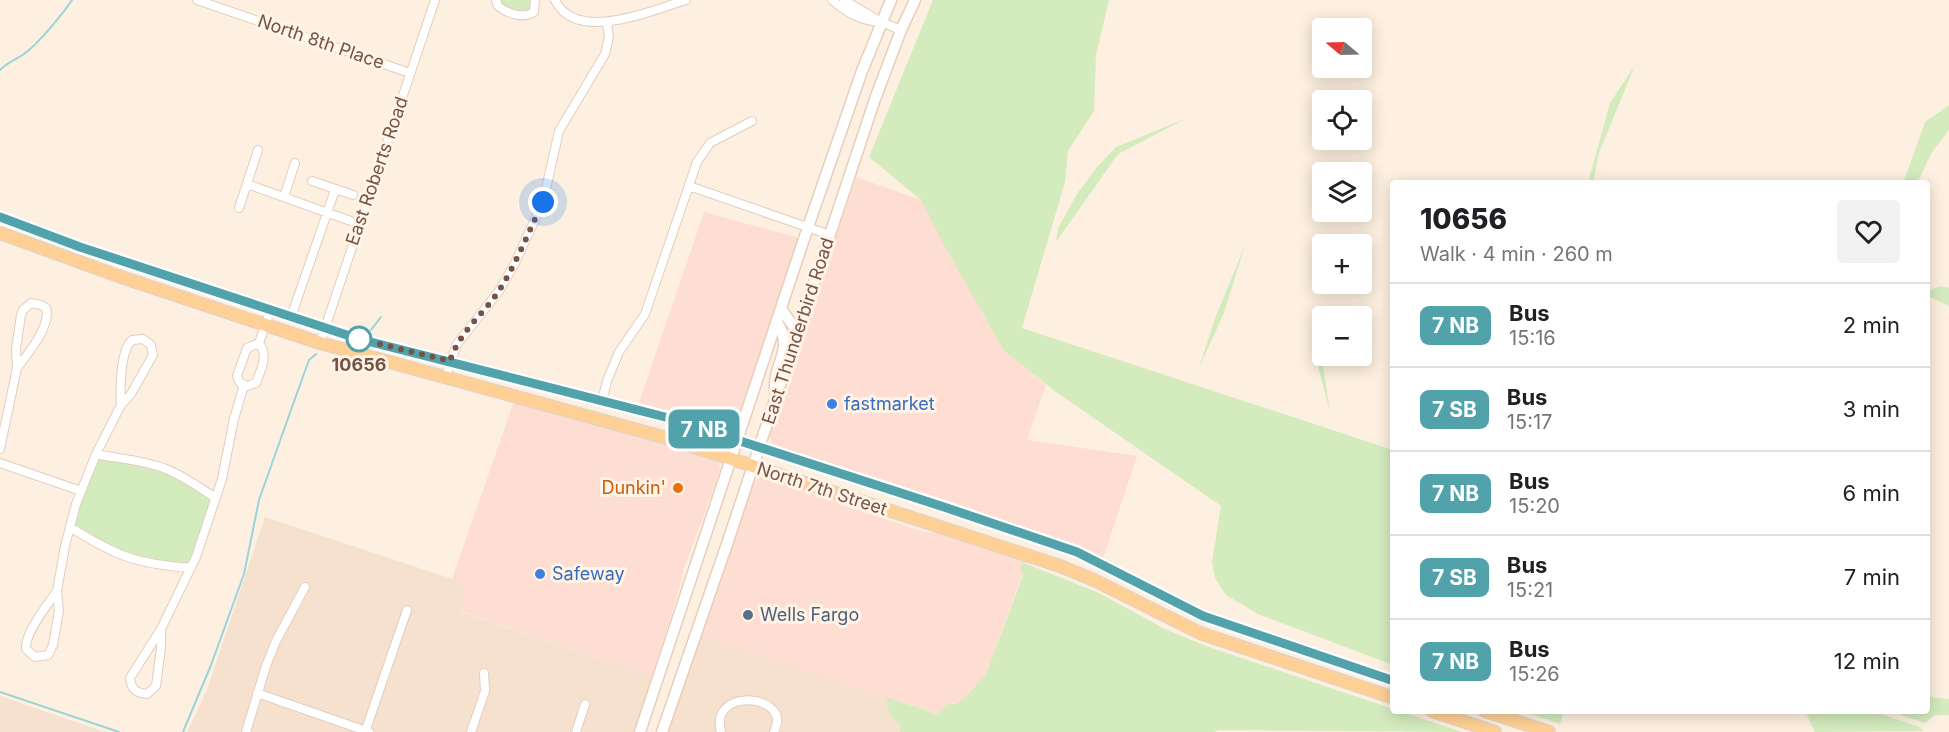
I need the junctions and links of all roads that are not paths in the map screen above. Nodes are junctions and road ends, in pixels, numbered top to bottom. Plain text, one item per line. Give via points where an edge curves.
1 (199, 0) edge
2 (435, 0) edge
3 (496, 0) edge
4 (535, 0) edge
5 (555, 0) edge
6 (686, 0) edge
7 (832, 0) edge
8 (844, 0) edge
9 (891, 0) edge
10 (915, 0) edge
11 (881, 22) junction
12 (607, 23) junction
13 (901, 30) junction
14 (410, 72) junction
15 (752, 122) dead end
16 (258, 150) dead end
17 (295, 163) dead end
18 (312, 181) dead end
19 (247, 184) junction
20 (689, 186) junction
21 (335, 190) junction
22 (353, 195) dead end
23 (284, 197) junction
24 (238, 207) dead end
25 (326, 213) junction
26 (0, 217) edge
27 (359, 224) junction
28 (808, 227) junction
29 (0, 232) edge
30 (830, 235) junction
31 (123, 261) junction
32 (118, 276) junction
33 (781, 309) junction
34 (270, 311) junction
35 (291, 317) junction
36 (777, 322) junction
37 (265, 325) junction
38 (324, 328) junction
39 (797, 331) junction
40 (259, 343) junction
41 (320, 343) junction
42 (450, 361) junction
43 (17, 368) junction
44 (445, 378) junction
45 (244, 385) junction
46 (776, 397) junction
47 (602, 401) junction
48 (121, 405) junction
49 (3, 423) edge
50 (737, 440) junction
51 (759, 447) junction
52 (0, 449) edge
53 (96, 454) junction
54 (730, 459) junction
55 (0, 463) edge
56 (752, 466) junction
57 (81, 491) junction
58 (216, 498) junction
59 (70, 527) junction
60 (191, 568) junction
61 (304, 586) dead end
62 (57, 591) junction
63 (406, 610) dead end
64 (161, 629) junction
65 (484, 673) dead end
66 (1390, 680) edge
67 (257, 693) junction
68 (1390, 697) edge
69 (585, 704) dead end
70 (1441, 714) edge
71 (1494, 714) edge
72 (367, 731) edge
73 (246, 732) edge
74 (471, 732) edge
75 (576, 732) edge
76 (640, 732) edge
77 (662, 732) edge
78 (721, 732) edge
79 (774, 732) edge
80 (1495, 732) edge
81 (1549, 732) edge

1 - 14 street, North 8th Place
2 - 14 street, East Roberts Road
3 - 4 street via 502,9 521,16 534,12
5 - 12 street via 573,17
6 - 12 street
7 - 11 street via 857,17
8 - 11 street
9 - 11 main road, East Thunderbird Road
10 - 13 main road, East Thunderbird Road
11 - 13 street
11 - 28 main road, East Thunderbird Road
12 - 42 street via 605,54 559,131 543,202 515,263 499,291 462,336
13 - 30 main road, East Thunderbird Road
14 - 27 street, East Roberts Road
15 - 20 street via 710,143 697,162
16 - 19 street
17 - 23 street
18 - 21 street
19 - 23 street
19 - 24 street
20 - 28 street
20 - 47 street via 645,314 619,352
21 - 22 street
21 - 25 street
23 - 25 street
25 - 27 street
25 - 35 street
26 - 31 main road, North 7th Street
27 - 38 street, East Roberts Road
28 - 30 street
28 - 33 main road, East Thunderbird Road
29 - 32 main road, North 7th Street
30 - 39 main road, East Thunderbird Road
31 - 32 main road
31 - 34 main road, North 7th Street
32 - 37 main road, North 7th Street
33 - 36 main road, East Thunderbird Road
33 - 39 main road
34 - 35 main road, North 7th Street
34 - 37 street
35 - 38 main road, North 7th Street
36 - 46 main road via 786,342 774,379
36 - 50 main road, East Thunderbird Road
37 - 40 street
37 - 41 main road, North 7th Street
38 - 41 street, East Roberts Road
38 - 42 main road, North 7th Street
39 - 46 main road, East Thunderbird Road
40 - 45 street via 244,353 237,376
40 - 45 street via 265,354 256,383
41 - 44 main road, North 7th Street
42 - 44 street
42 - 47 main road, North 7th Street
43 - 43 street via 48,319 41,304 31,303 23,310
43 - 49 street
44 - 54 main road, North 7th Street via 668,438
45 - 58 street
46 - 51 main road, East Thunderbird Road
47 - 50 main road, North 7th Street
48 - 48 street via 153,355 151,345 143,339 132,340 126,349
48 - 53 street
49 - 52 street
50 - 51 main road, North 7th Street
50 - 54 main road, East Thunderbird Road
51 - 56 main road, East Thunderbird Road
51 - 66 main road, North 7th Street via 1074,551 1203,616
53 - 57 street
53 - 58 street via 165,468
54 - 56 main road, North 7th Street
54 - 76 main road, East Thunderbird Road
55 - 57 street
56 - 68 main road, North 7th Street via 1060,566 1200,633
56 - 77 main road, East Thunderbird Road
57 - 59 street
58 - 60 street
59 - 60 street via 129,559
59 - 62 street
60 - 64 street
61 - 67 street via 276,641
62 - 62 street via 26,640 26,649 35,657 48,655 53,645
63 - 72 street
64 - 64 street via 130,678 132,688 143,694 156,686
65 - 74 street via 485,691
67 - 72 street
67 - 73 street
69 - 75 street
70 - 80 main road
71 - 81 main road
78 - 79 street via 719,720 724,710 733,702 744,701 764,704 774,711 778,720

